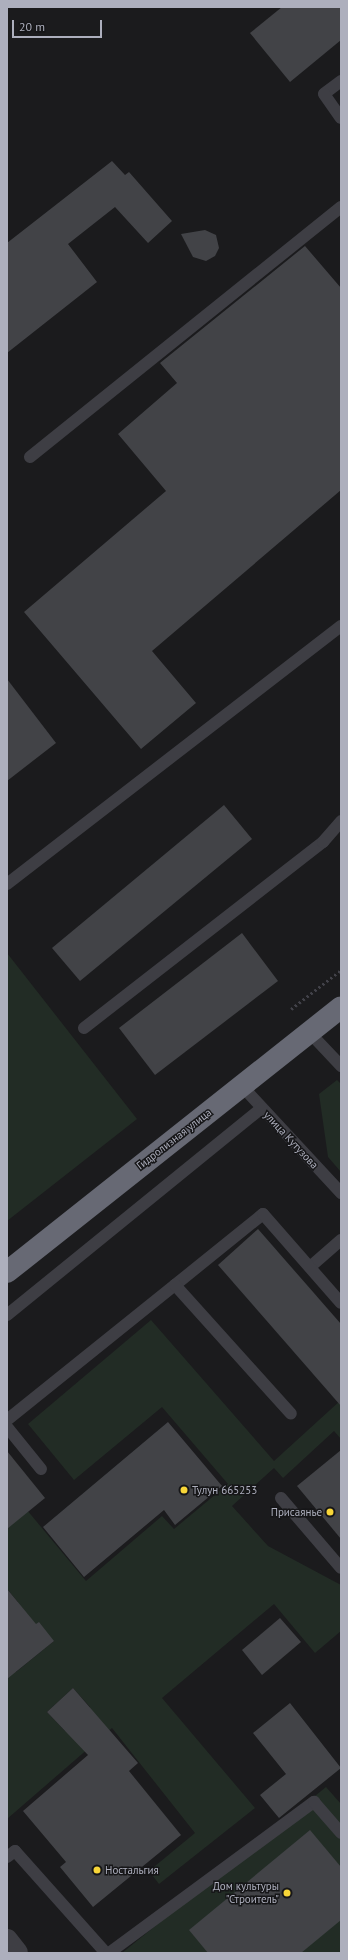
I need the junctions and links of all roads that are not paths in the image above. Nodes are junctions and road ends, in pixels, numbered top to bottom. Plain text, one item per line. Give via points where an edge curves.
1 (341, 80) edge
2 (341, 118) edge
3 (341, 206) edge
4 (30, 457) dead end
5 (340, 630) edge
6 (341, 821) edge
7 (7, 884) edge
8 (341, 1006) edge
9 (84, 1028) dead end
10 (309, 1032) junction
11 (341, 1066) edge
12 (242, 1086) junction
13 (262, 1108) junction
14 (341, 1193) edge
15 (341, 1240) edge
16 (310, 1267) junction
17 (7, 1272) edge
18 (175, 1285) junction
19 (341, 1303) edge
20 (7, 1315) edge
21 (291, 1414) dead end
22 (7, 1420) edge
23 (7, 1427) edge
24 (40, 1469) dead end
25 (281, 1498) dead end
26 (341, 1568) edge
27 (339, 1825) edge
28 (7, 1857) edge
29 (7, 1940) edge
30 (17, 1953) edge
31 (108, 1953) edge

1 - 2 lane via 324,94
3 - 4 lane
5 - 7 lane
6 - 9 lane via 323,842
8 - 10 highway, Гидролизная улица
10 - 11 lane
10 - 12 highway, Гидролизная улица
12 - 13 lane, улица Кутузова
12 - 17 highway, Гидролизная улица
13 - 14 lane, улица Кутузова
13 - 20 lane
15 - 16 lane
16 - 18 lane via 263,1214
16 - 19 lane
18 - 21 lane
18 - 22 lane
23 - 24 lane
25 - 26 lane
27 - 31 lane via 314,1802
28 - 31 lane via 15,1851
29 - 30 street

